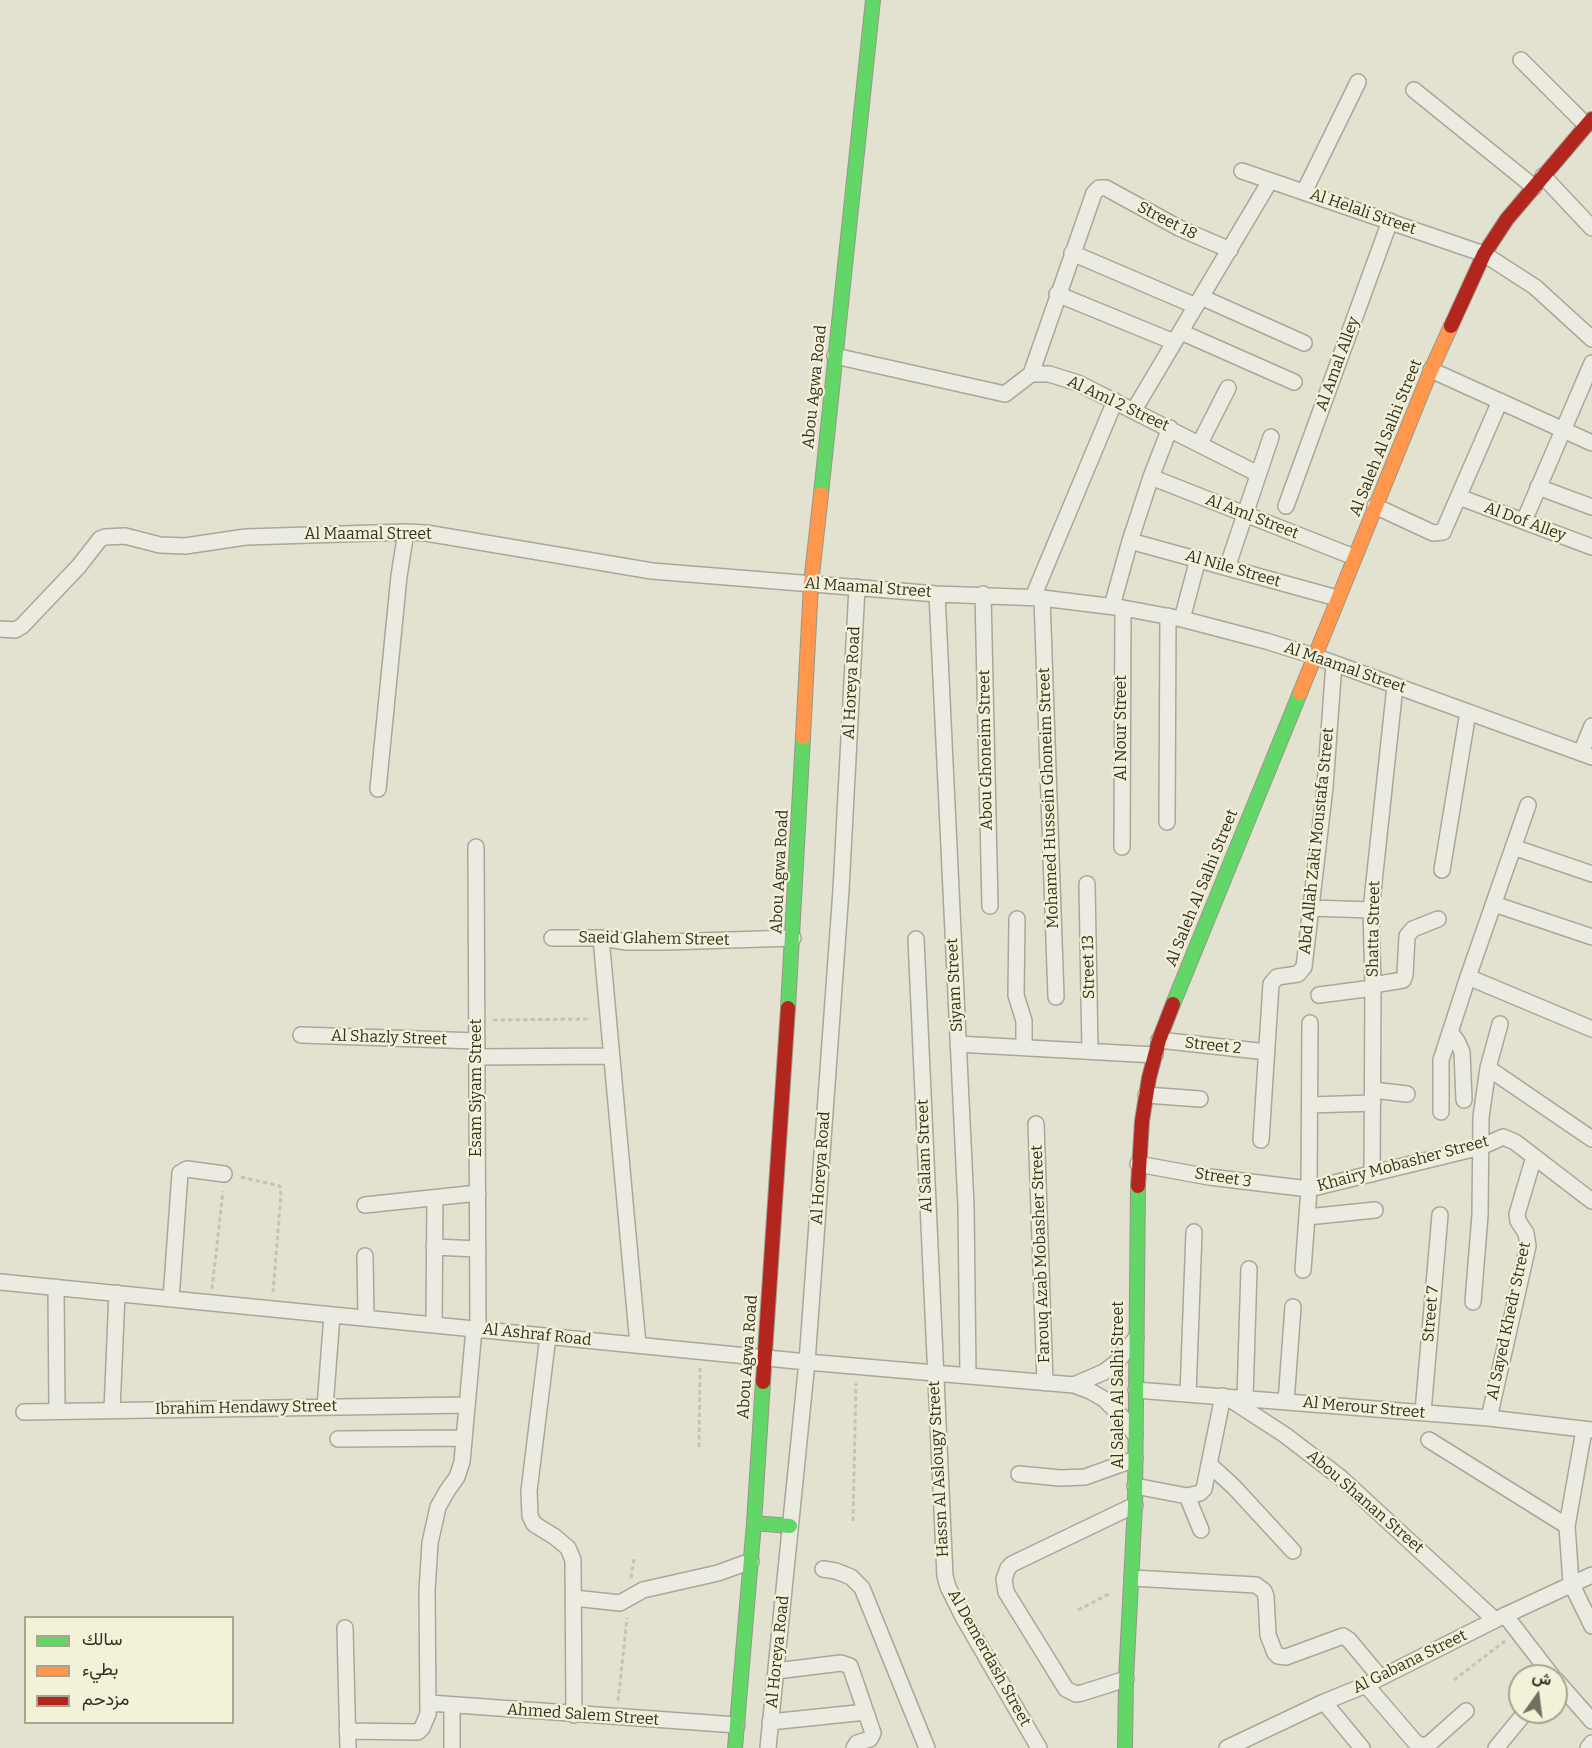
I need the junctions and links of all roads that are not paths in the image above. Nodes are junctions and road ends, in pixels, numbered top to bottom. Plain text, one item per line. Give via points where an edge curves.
1 (873, 0) edge
2 (1521, 60) dead end
3 (1358, 82) dead end
4 (1414, 90) dead end
5 (1589, 122) edge
6 (1242, 171) dead end
7 (1270, 181) junction
8 (1538, 182) junction
9 (1304, 192) junction
10 (1390, 221) junction
11 (1592, 228) edge
12 (1230, 250) junction
13 (1072, 253) junction
14 (1484, 254) junction
15 (1058, 294) junction
16 (1199, 302) junction
17 (1178, 337) junction
18 (1592, 339) edge
19 (1304, 343) dead end
20 (835, 357) junction
21 (1592, 363) edge
22 (1431, 370) junction
23 (1031, 374) junction
24 (1294, 382) dead end
25 (1228, 388) dead end
26 (1115, 401) junction
27 (1500, 401) junction
28 (1134, 410) junction
29 (1170, 428) junction
30 (1563, 430) junction
31 (1271, 436) dead end
32 (1200, 443) junction
33 (1592, 443) edge
34 (1258, 474) junction
35 (1151, 477) junction
36 (1538, 487) junction
37 (1459, 497) junction
38 (1286, 506) dead end
39 (1375, 506) junction
40 (1592, 507) edge
41 (1245, 515) junction
42 (1524, 521) junction
43 (406, 532) junction
44 (1130, 541) junction
45 (1592, 547) edge
46 (1354, 557) junction
47 (1198, 560) junction
48 (1227, 568) junction
49 (812, 584) junction
50 (857, 587) junction
51 (937, 594) junction
52 (983, 594) junction
53 (1037, 598) junction
54 (1337, 598) junction
55 (1117, 607) junction
56 (1175, 618) junction
57 (0, 629) edge
58 (1314, 656) junction
59 (1334, 663) junction
60 (1395, 686) junction
61 (1468, 712) junction
62 (1592, 726) edge
63 (1586, 755) edge
64 (378, 789) dead end
65 (1528, 805) dead end
66 (1167, 822) dead end
67 (477, 847) dead end
68 (1122, 847) dead end
69 (1514, 847) junction
70 (1442, 870) dead end
71 (1592, 874) edge
72 (1087, 884) dead end
73 (1494, 904) junction
74 (990, 906) dead end
75 (1311, 908) junction
76 (1371, 910) junction
77 (1017, 919) dead end
78 (1438, 920) dead end
79 (1592, 937) edge
80 (552, 938) dead end
81 (601, 938) junction
82 (793, 938) junction
83 (916, 939) dead end
84 (1468, 977) junction
85 (1373, 986) junction
86 (1318, 995) dead end
87 (1056, 998) dead end
88 (1310, 1023) dead end
89 (1500, 1024) dead end
90 (1592, 1029) edge
91 (1450, 1032) junction
92 (301, 1035) dead end
93 (477, 1041) junction
94 (958, 1044) junction
95 (1024, 1047) junction
96 (1157, 1047) junction
97 (1090, 1051) junction
98 (1267, 1052) junction
99 (612, 1056) junction
100 (477, 1057) junction
101 (1488, 1068) junction
102 (1407, 1094) dead end
103 (1146, 1095) junction
104 (1373, 1096) junction
105 (1200, 1099) dead end
106 (1464, 1100) dead end
107 (1310, 1105) junction
108 (1441, 1112) dead end
109 (1036, 1124) dead end
110 (1592, 1139) edge
111 (1261, 1140) dead end
112 (1481, 1147) junction
113 (1534, 1157) junction
114 (1138, 1164) junction
115 (1372, 1173) junction
116 (224, 1174) road end
117 (1309, 1190) junction
118 (478, 1193) junction
119 (435, 1198) junction
120 (1592, 1201) edge
121 (365, 1205) dead end
122 (1375, 1210) dead end
123 (1440, 1215) dead end
124 (1307, 1217) junction
125 (1194, 1232) dead end
126 (434, 1247) junction
127 (478, 1249) junction
128 (365, 1256) dead end
129 (1249, 1269) dead end
130 (1303, 1270) dead end
131 (0, 1282) edge
132 (56, 1287) junction
133 (117, 1293) junction
134 (171, 1299) junction
135 (1473, 1302) dead end
136 (1293, 1307) dead end
137 (332, 1315) junction
138 (366, 1318) junction
139 (434, 1325) junction
140 (476, 1329) junction
141 (549, 1336) junction
142 (1136, 1338) junction
143 (638, 1345) junction
144 (765, 1358) junction
145 (807, 1362) junction
146 (935, 1373) junction
147 (968, 1376) junction
148 (1046, 1383) junction
149 (1074, 1385) junction
150 (1136, 1390) junction
151 (1188, 1394) junction
152 (1224, 1397) junction
153 (1245, 1398) junction
154 (1286, 1402) junction
155 (467, 1406) junction
156 (326, 1407) junction
157 (112, 1410) junction
158 (24, 1412) dead end
159 (57, 1412) junction
160 (1423, 1412) junction
161 (1490, 1418) junction
162 (1588, 1430) edge
163 (1136, 1435) junction
164 (464, 1438) junction
165 (338, 1439) dead end
166 (1430, 1440) dead end
167 (1135, 1459) junction
168 (1210, 1465) junction
169 (1019, 1474) dead end
170 (1135, 1486) junction
171 (1187, 1496) junction
172 (1135, 1505) junction
173 (754, 1523) junction
174 (1567, 1526) junction
175 (790, 1527) junction
176 (1201, 1530) dead end
177 (1293, 1551) dead end
178 (751, 1561) junction
179 (944, 1566) joint
180 (824, 1569) dead end
181 (1592, 1575) edge
182 (1132, 1581) junction
183 (1571, 1583) junction
184 (574, 1598) junction
185 (1500, 1618) junction
186 (1592, 1626) edge
187 (345, 1628) dead end
188 (1543, 1664) edge
189 (776, 1671) junction
190 (1380, 1677) junction
191 (1126, 1679) junction
192 (1366, 1684) junction
193 (1568, 1694) edge
194 (1324, 1702) junction
195 (429, 1703) junction
196 (453, 1705) junction
197 (1466, 1711) dead end
198 (866, 1712) junction
199 (574, 1715) junction
200 (1592, 1721) edge
201 (770, 1722) junction
202 (1516, 1724) edge
203 (737, 1725) junction
204 (347, 1731) junction
205 (1254, 1743) edge
206 (1592, 1743) edge
207 (348, 1748) edge
208 (452, 1748) edge
209 (735, 1748) edge
210 (768, 1748) edge
211 (854, 1748) edge
212 (927, 1748) edge
213 (1039, 1748) edge
214 (1125, 1748) edge
215 (1227, 1748) edge
216 (1362, 1748) edge
217 (1496, 1748) edge
218 (1588, 1748) edge

1 - 20 street, Abou Agwa Road
2 - 5 street
3 - 9 street
4 - 8 street
5 - 8 street, Al Saleh Al Salhi Street
6 - 7 street, Al Helali Street
7 - 9 street, Al Helali Street
7 - 12 street
8 - 11 street
8 - 14 street, Al Saleh Al Salhi Street
9 - 10 street, Al Helali Street
10 - 14 street, Al Helali Street
10 - 38 street, Al Amal Alley
12 - 13 street, Street 18 via 1099,188
12 - 16 street
13 - 15 street
13 - 16 street
14 - 18 street, Al Helali Street via 1535,287
14 - 22 street, Al Saleh Al Salhi Street
15 - 17 street
15 - 23 street
16 - 17 street
16 - 19 street
17 - 24 street
17 - 28 street
20 - 23 street via 1005,394
20 - 49 street, Abou Agwa Road
21 - 30 street
22 - 27 street
22 - 39 street, Al Saleh Al Salhi Street
23 - 26 street, Al Aml 2 Street via 1049,374 1078,383
25 - 32 street
26 - 28 street, Al Aml 2 Street
26 - 53 street
27 - 30 street
27 - 37 street
28 - 29 street, Al Aml 2 Street
29 - 32 street, Al Aml 2 Street
29 - 35 street, Al Nour Street
30 - 33 street
30 - 36 street
31 - 34 street
32 - 34 street, Al Aml 2 Street
34 - 41 street
35 - 41 street, Al Aml Street
35 - 44 street, Al Nour Street
36 - 40 street
36 - 42 street
37 - 39 street via 1445,529 1437,534
37 - 42 street, Al Dof Alley
39 - 46 street, Al Saleh Al Salhi Street
41 - 46 street, Al Aml Street
41 - 48 street
42 - 45 street, Al Dof Alley
43 - 49 street, Al Maamal Street via 634,569
43 - 57 street, Al Maamal Street via 246,537 185,546 111,536 100,539 33,616 15,630
43 - 64 street
44 - 47 street, Al Nile Street
44 - 55 street, Al Nour Street
46 - 54 street, Al Saleh Al Salhi Street
47 - 48 street, Al Nile Street
47 - 56 street
48 - 54 street, Al Nile Street
49 - 50 street, Al Maamal Street
49 - 82 street, Abou Agwa Road
50 - 51 street, Al Maamal Street
50 - 145 street, Al Horeya Road via 841,890
51 - 52 street, Al Maamal Street
51 - 94 street, Siyam Street
52 - 53 street, Al Maamal Street
52 - 74 street, Abou Ghoneim Street
53 - 55 street, Al Maamal Street
53 - 87 street, Mohamed Hussein Ghoneim Street
54 - 58 street, Al Saleh Al Salhi Street
55 - 56 street, Al Maamal Street
55 - 68 street, Al Nour Street
56 - 58 street, Al Maamal Street
56 - 66 street
58 - 59 street, Al Maamal Street
58 - 96 street, Al Saleh Al Salhi Street
59 - 60 street, Al Maamal Street
59 - 75 street, Abd Allah Zaki Moustafa Street
60 - 61 street, Al Maamal Street
60 - 76 street, Shatta Street
61 - 63 street, Al Maamal Street
61 - 70 street
62 - 63 street
65 - 69 street
67 - 93 street, Esam Siyam Street
69 - 71 street
69 - 73 street
72 - 97 street, Street 13
73 - 79 street
73 - 84 street
75 - 76 street
75 - 98 street, Abd Allah Zaki Moustafa Street via 1304,967 1298,974 1277,977 1271,984
76 - 85 street, Shatta Street
77 - 95 street via 1016,995 1024,1021
78 - 85 street via 1413,928 1407,936 1403,980
80 - 81 street, Saeid Glahem Street
81 - 82 street, Saeid Glahem Street via 666,942
81 - 99 street
82 - 144 street, Abou Agwa Road
83 - 146 street, Al Salam Street
84 - 90 street
84 - 91 street
85 - 86 street
85 - 104 street, Shatta Street
88 - 107 street
89 - 101 street
91 - 106 street via 1462,1052
91 - 108 street via 1441,1060
92 - 93 street, Al Shazly Street
93 - 100 street, Esam Siyam Street
94 - 95 street, Street 2
94 - 147 street, Siyam Street via 966,1206
95 - 97 street, Street 2
96 - 97 street, Street 2
96 - 98 street, Street 2
96 - 103 street, Al Saleh Al Salhi Street
98 - 111 street, Abd Allah Zaki Moustafa Street
99 - 100 street
99 - 143 street
100 - 118 street, Esam Siyam Street
101 - 110 street
101 - 112 street
102 - 104 street
103 - 105 street
103 - 114 street, Al Saleh Al Salhi Street
104 - 107 street
104 - 115 street, Shatta Street
107 - 117 street
109 - 148 street, Farouq Azab Mobasher Street
112 - 113 street, Khairy Mobasher Street via 1510,1138
112 - 115 street, Khairy Mobasher Street
112 - 135 street
113 - 120 street, Khairy Mobasher Street
113 - 161 street, Al Sayed Khedr Street via 1517,1214 1528,1246
114 - 117 street, Street 3
114 - 142 street, Al Saleh Al Salhi Street
115 - 117 street, Khairy Mobasher Street
116 - 134 street via 187,1168 180,1173
117 - 124 street, Khairy Mobasher Street
118 - 119 street
118 - 127 street, Esam Siyam Street
119 - 121 street
119 - 126 street
122 - 124 street
123 - 160 street, Street 7
124 - 130 street, Khairy Mobasher Street
125 - 151 street
126 - 127 street
126 - 139 street
127 - 140 street, Esam Siyam Street
128 - 138 street
129 - 153 street
131 - 132 street, Al Ashraf Road
132 - 133 street, Al Ashraf Road
132 - 159 street
133 - 134 street, Al Ashraf Road
133 - 157 street
134 - 137 street, Al Ashraf Road
136 - 154 street
137 - 138 street, Al Ashraf Road
137 - 156 street
138 - 139 street, Al Ashraf Road
139 - 140 street, Al Ashraf Road
140 - 141 street, Al Ashraf Road
140 - 155 street, Esam Siyam Street
141 - 143 street, Al Ashraf Road
141 - 184 street via 529,1491 530,1516 534,1524 568,1548 573,1560
142 - 149 street, Al Ashraf Road via 1116,1363
142 - 150 street, Al Saleh Al Salhi Street
143 - 144 street, Al Ashraf Road
144 - 145 street, Al Ashraf Road
144 - 173 street, Abou Agwa Road
145 - 146 street, Al Ashraf Road
145 - 175 street, Al Horeya Road
146 - 147 street, Al Ashraf Road
146 - 179 street, Hassn Al Aslougy Street
147 - 148 street, Al Ashraf Road
148 - 149 street, Al Ashraf Road
149 - 163 street, Al Ashraf Road via 1104,1399
150 - 151 street, Al Merour Street
150 - 163 street, Al Saleh Al Salhi Street
151 - 152 street, Al Merour Street
152 - 153 street, Al Merour Street
152 - 168 street
152 - 185 street, Abou Shanan Street via 1285,1435 1341,1478
153 - 154 street, Al Merour Street
154 - 160 street, Al Merour Street
155 - 156 street, Ibrahim Hendawy Street
155 - 164 street, Esam Siyam Street
156 - 157 street, Ibrahim Hendawy Street
157 - 159 street, Ibrahim Hendawy Street
158 - 159 street, Ibrahim Hendawy Street
160 - 161 street, Al Merour Street
161 - 162 street, Al Merour Street
162 - 174 street
163 - 167 street, Al Saleh Al Salhi Street
164 - 165 street
164 - 195 street, Esam Siyam Street via 460,1471 438,1507 430,1543
166 - 174 street
167 - 169 street via 1085,1477
167 - 170 street, Al Saleh Al Salhi Street
168 - 171 street via 1204,1488
168 - 177 street
170 - 171 street
170 - 172 street, Al Saleh Al Salhi Street
171 - 176 street
172 - 182 street, Al Saleh Al Salhi Street
172 - 191 street via 1012,1564 1004,1579 1006,1592 1066,1689 1082,1693
173 - 175 street
173 - 178 street, Abou Agwa Road
174 - 183 street
175 - 189 street, Al Horeya Road
178 - 184 street via 718,1573 642,1590 625,1602
178 - 203 street, Abou Agwa Road
179 - 213 street, Al Demerdash Street via 948,1587 963,1617
180 - 212 street via 851,1577 862,1588
181 - 183 street, Al Gabana Street
182 - 190 street via 1256,1585 1266,1596 1268,1635 1278,1656 1286,1657 1343,1636
182 - 191 street, Al Saleh Al Salhi Street
183 - 185 street, Al Gabana Street
183 - 186 street
184 - 199 street
185 - 188 street, Abou Shanan Street via 1518,1632
185 - 190 street, Al Gabana Street
187 - 204 street
189 - 198 street via 844,1662 852,1669
189 - 201 street, Al Horeya Road
190 - 192 street, Al Gabana Street
191 - 214 street, Al Saleh Al Salhi Street
192 - 194 street, Al Gabana Street
192 - 197 street via 1422,1746 1430,1744
193 - 200 street
194 - 205 street, Al Gabana Street
194 - 216 street
195 - 196 street, Ahmed Salem Street
195 - 204 street via 425,1724 418,1732
196 - 199 street, Ahmed Salem Street
196 - 208 street
198 - 201 street
198 - 211 street via 872,1737
199 - 203 street, Ahmed Salem Street
201 - 210 street, Al Horeya Road
202 - 217 street
203 - 209 street, Abou Agwa Road
204 - 207 street
205 - 215 street, Al Gabana Street
206 - 218 street

